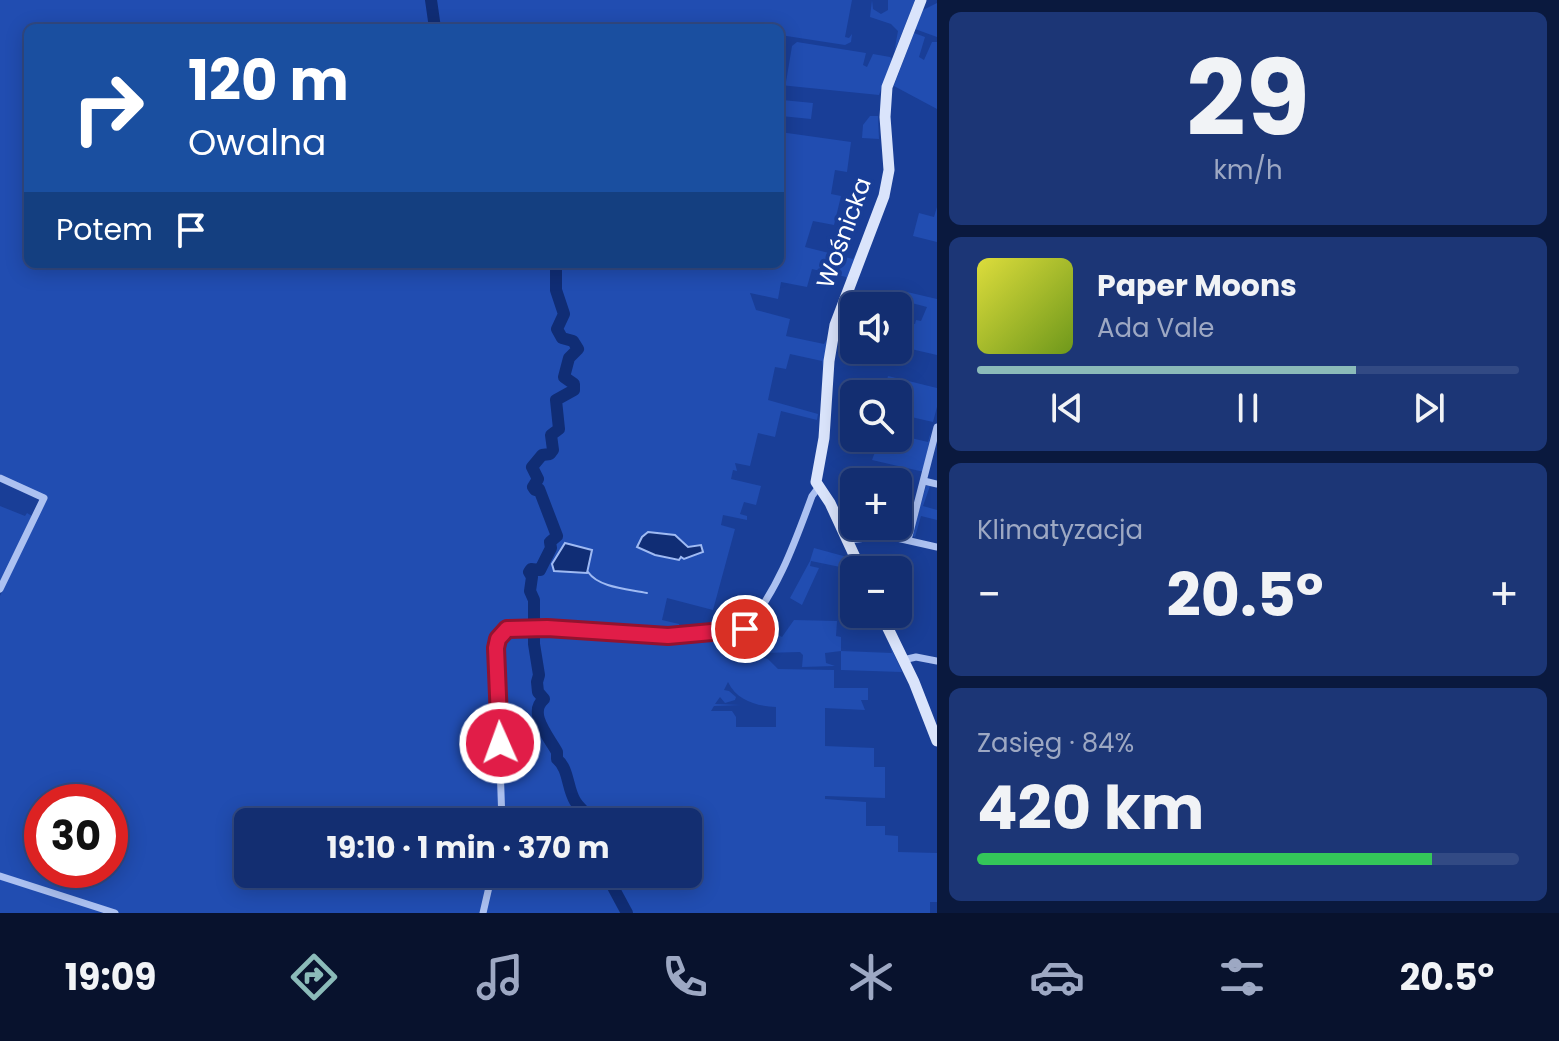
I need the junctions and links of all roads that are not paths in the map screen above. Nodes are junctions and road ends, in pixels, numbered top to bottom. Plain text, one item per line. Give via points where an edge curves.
1 (921, 0) edge
2 (937, 427) edge
3 (0, 478) edge
4 (924, 481) junction
5 (937, 484) edge
6 (818, 488) junction
7 (840, 525) edge
8 (912, 525) edge
9 (847, 540) edge
10 (908, 540) edge
11 (937, 547) edge
12 (854, 556) edge
13 (0, 589) edge
14 (888, 628) edge
15 (903, 660) junction
16 (937, 661) edge
17 (937, 741) edge
18 (501, 808) edge
19 (0, 876) edge
20 (489, 888) edge
21 (115, 913) edge
22 (483, 913) edge

1 - 6 street, Wośnicka via 887,87 889,170 884,196 835,325
2 - 4 street
3 - 13 street via 44,498
4 - 5 street
4 - 8 street
6 - 7 street
6 - 18 street via 782,570 745,629 668,636 510,627 498,639
9 - 12 street
10 - 11 street
14 - 15 street
15 - 16 street
15 - 17 street
19 - 21 street
20 - 22 street

